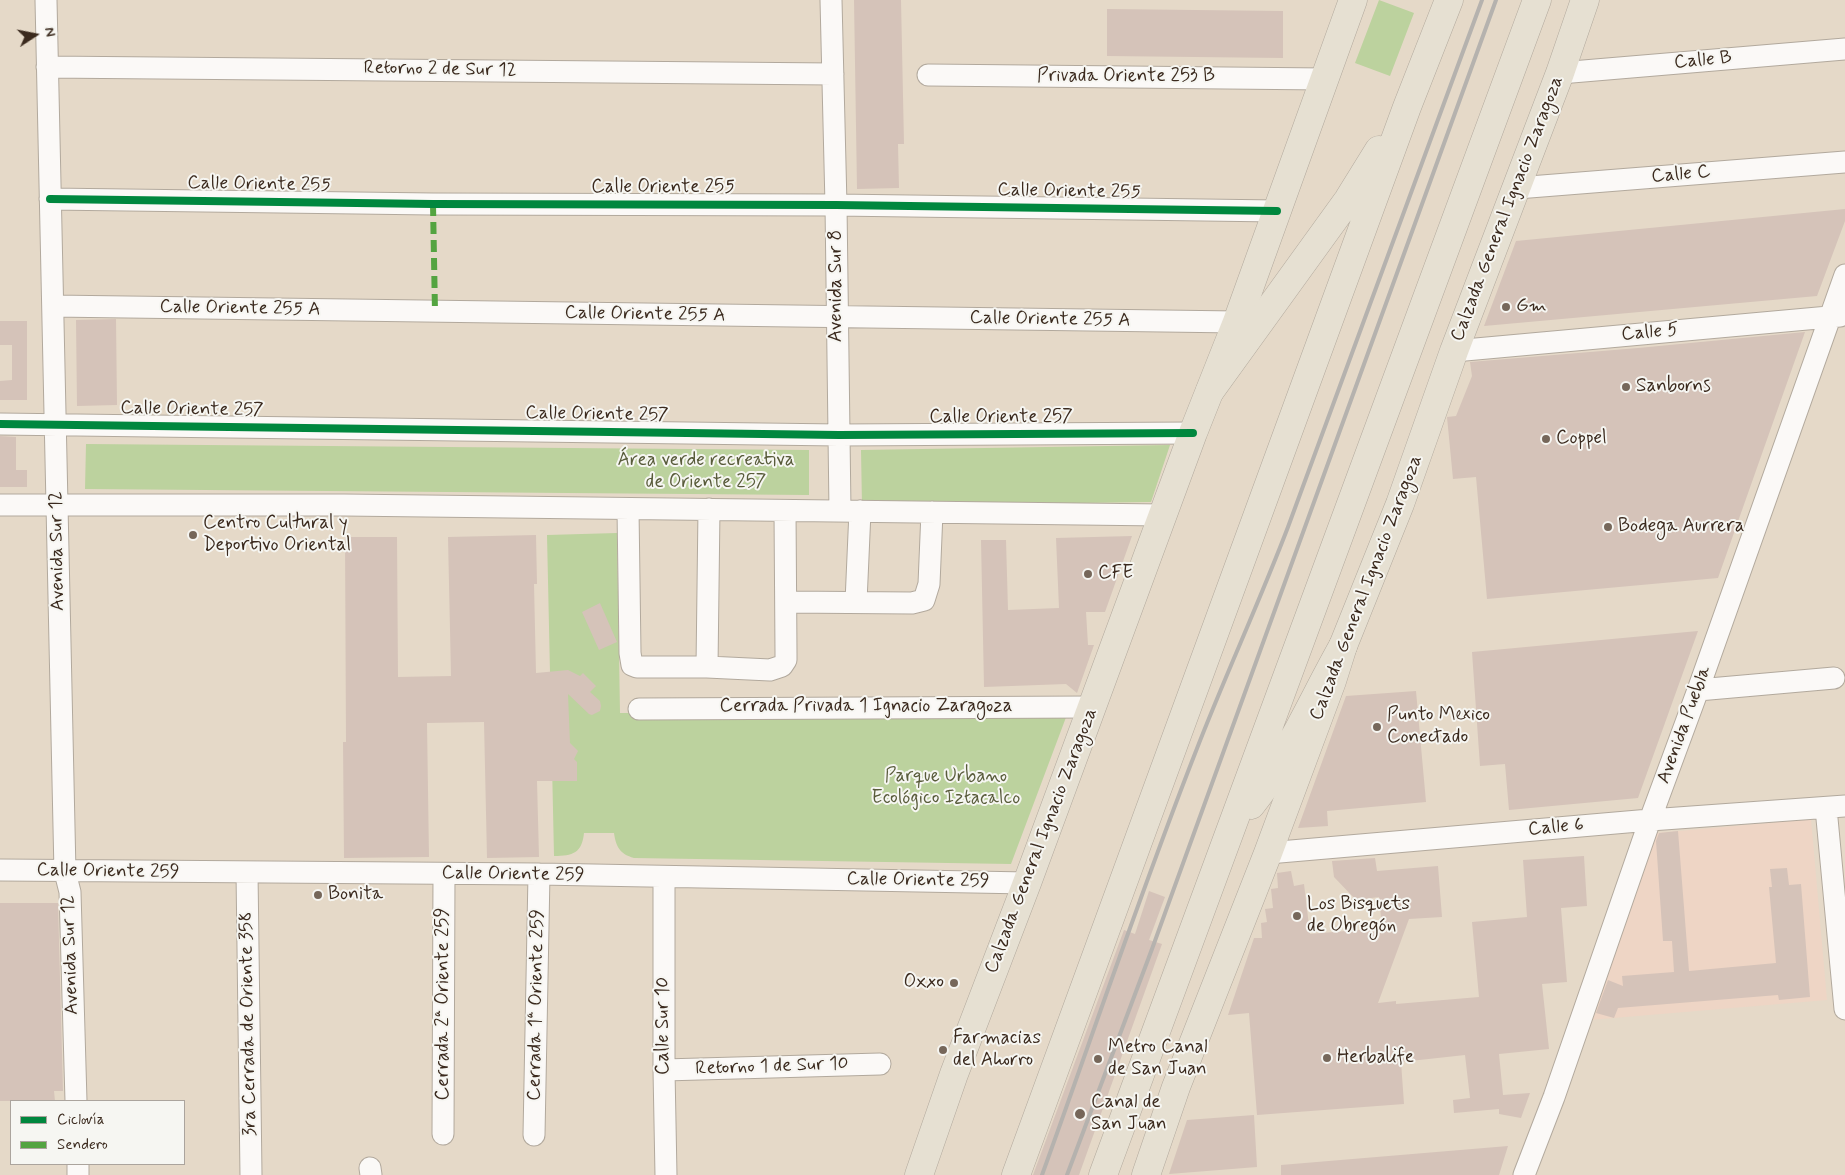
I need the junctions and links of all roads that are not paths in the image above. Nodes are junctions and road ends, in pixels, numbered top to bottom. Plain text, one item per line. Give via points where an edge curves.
1 (46, 0) edge
2 (831, 0) edge
3 (1352, 0) edge
4 (1449, 0) edge
5 (1537, 0) edge
6 (1585, 0) edge
7 (1845, 49) edge
8 (47, 67) junction
9 (1560, 73) junction
10 (833, 74) junction
11 (928, 75) dead end
12 (1325, 78) junction
13 (1407, 107) junction
14 (1845, 162) edge
15 (1517, 188) junction
16 (50, 199) junction
17 (836, 205) junction
18 (1276, 212) junction
19 (1845, 274) edge
20 (53, 306) junction
21 (1837, 316) edge
22 (837, 317) junction
23 (1237, 322) junction
24 (1454, 351) junction
25 (1210, 392) junction
26 (0, 424) edge
27 (55, 425) junction
28 (1193, 433) junction
29 (838, 435) junction
30 (0, 505) edge
31 (57, 506) junction
32 (628, 509) junction
33 (709, 509) junction
34 (785, 511) junction
35 (850, 511) junction
36 (932, 512) junction
37 (1162, 515) junction
38 (786, 602) junction
39 (856, 602) junction
40 (1343, 646) junction
41 (707, 667) junction
42 (1834, 678) dead end
43 (1698, 690) junction
44 (1092, 706) junction
45 (639, 709) dead end
46 (1835, 807) edge
47 (1650, 820) junction
48 (1229, 832) junction
49 (1268, 853) junction
50 (0, 870) edge
51 (65, 872) junction
52 (246, 872) junction
53 (444, 874) junction
54 (539, 874) junction
55 (664, 877) junction
56 (1027, 883) junction
57 (1845, 1009) edge
58 (880, 1064) dead end
59 (664, 1070) junction
60 (76, 1100) edge
61 (443, 1134) dead end
62 (534, 1134) dead end
63 (251, 1175) edge
64 (666, 1175) edge
65 (919, 1175) edge
66 (1016, 1175) edge
67 (1104, 1175) edge
68 (1146, 1175) edge
69 (1524, 1175) edge

1 - 8 street, Avenida Sur 12
2 - 10 street, Avenida Sur 8
3 - 12 main road, Calzada General Ignacio Zaragoza
4 - 13 main road
5 - 48 main road
6 - 9 main road, Calzada General Ignacio Zaragoza
7 - 9 street, Calle B
8 - 10 street, Retorno 2 de Sur 12
8 - 16 street, Avenida Sur 12
9 - 15 main road, Calzada General Ignacio Zaragoza
10 - 17 street, Avenida Sur 8
11 - 12 street, Privada Oriente 253 B
12 - 18 main road, Calzada General Ignacio Zaragoza
13 - 25 main road via 1348,200
13 - 66 main road
14 - 15 street, Calle C
15 - 24 main road, Calzada General Ignacio Zaragoza
16 - 17 street, Calle Oriente 255
16 - 20 street, Avenida Sur 12
17 - 18 street, Calle Oriente 255
17 - 22 street, Avenida Sur 8
18 - 23 main road, Calzada General Ignacio Zaragoza
19 - 21 street, Avenida Puebla
20 - 22 street, Calle Oriente 255 A
20 - 27 street, Avenida Sur 12
21 - 24 street, Calle 5
21 - 43 street, Avenida Puebla
22 - 23 street, Calle Oriente 255 A
22 - 29 street, Avenida Sur 8
23 - 25 main road, Calzada General Ignacio Zaragoza
24 - 40 main road, Calzada General Ignacio Zaragoza via 1400,504
25 - 28 main road, Calzada General Ignacio Zaragoza
26 - 27 street, Calle Oriente 257
27 - 29 street, Calle Oriente 257
27 - 31 street, Avenida Sur 12
28 - 29 street, Calle Oriente 257
28 - 37 main road, Calzada General Ignacio Zaragoza
29 - 35 street, Avenida Sur 8
30 - 31 street
31 - 32 street via 344,505
31 - 51 street, Avenida Sur 12
32 - 33 street
32 - 41 street via 632,665
33 - 34 street
33 - 41 street
34 - 35 street
34 - 38 street
35 - 36 street
35 - 39 street, Avenida Sur 8
36 - 37 street
36 - 39 street via 929,584 924,600 912,603
37 - 44 main road, Calzada General Ignacio Zaragoza
38 - 39 street
38 - 41 street via 786,660 782,666 770,670
40 - 48 main road via 1259,795
40 - 49 main road, Calzada General Ignacio Zaragoza
42 - 43 street
43 - 47 street, Avenida Puebla
44 - 45 street, Cerrada Privada 1 Ignacio Zaragoza
44 - 56 main road, Calzada General Ignacio Zaragoza
46 - 47 street, Calle 6
46 - 57 street
47 - 49 street, Calle 6
47 - 69 street, Avenida Puebla
48 - 67 main road
49 - 68 main road, Calzada General Ignacio Zaragoza via 1176,1087
50 - 51 street, Calle Oriente 259
51 - 52 street, Calle Oriente 259
51 - 60 street, Avenida Sur 12 via 70,892
52 - 53 street, Calle Oriente 259
52 - 63 street, 3ra Cerrada de Oriente 358
53 - 54 street, Calle Oriente 259
53 - 61 street, Cerrada 2ª Oriente 259
54 - 55 street, Calle Oriente 259
54 - 62 street, Cerrada 1ª Oriente 259
55 - 56 street, Calle Oriente 259
55 - 59 street, Calle Sur 10
56 - 65 main road, Calzada General Ignacio Zaragoza
58 - 59 street, Retorno 1 de Sur 10
59 - 64 street, Calle Sur 10

